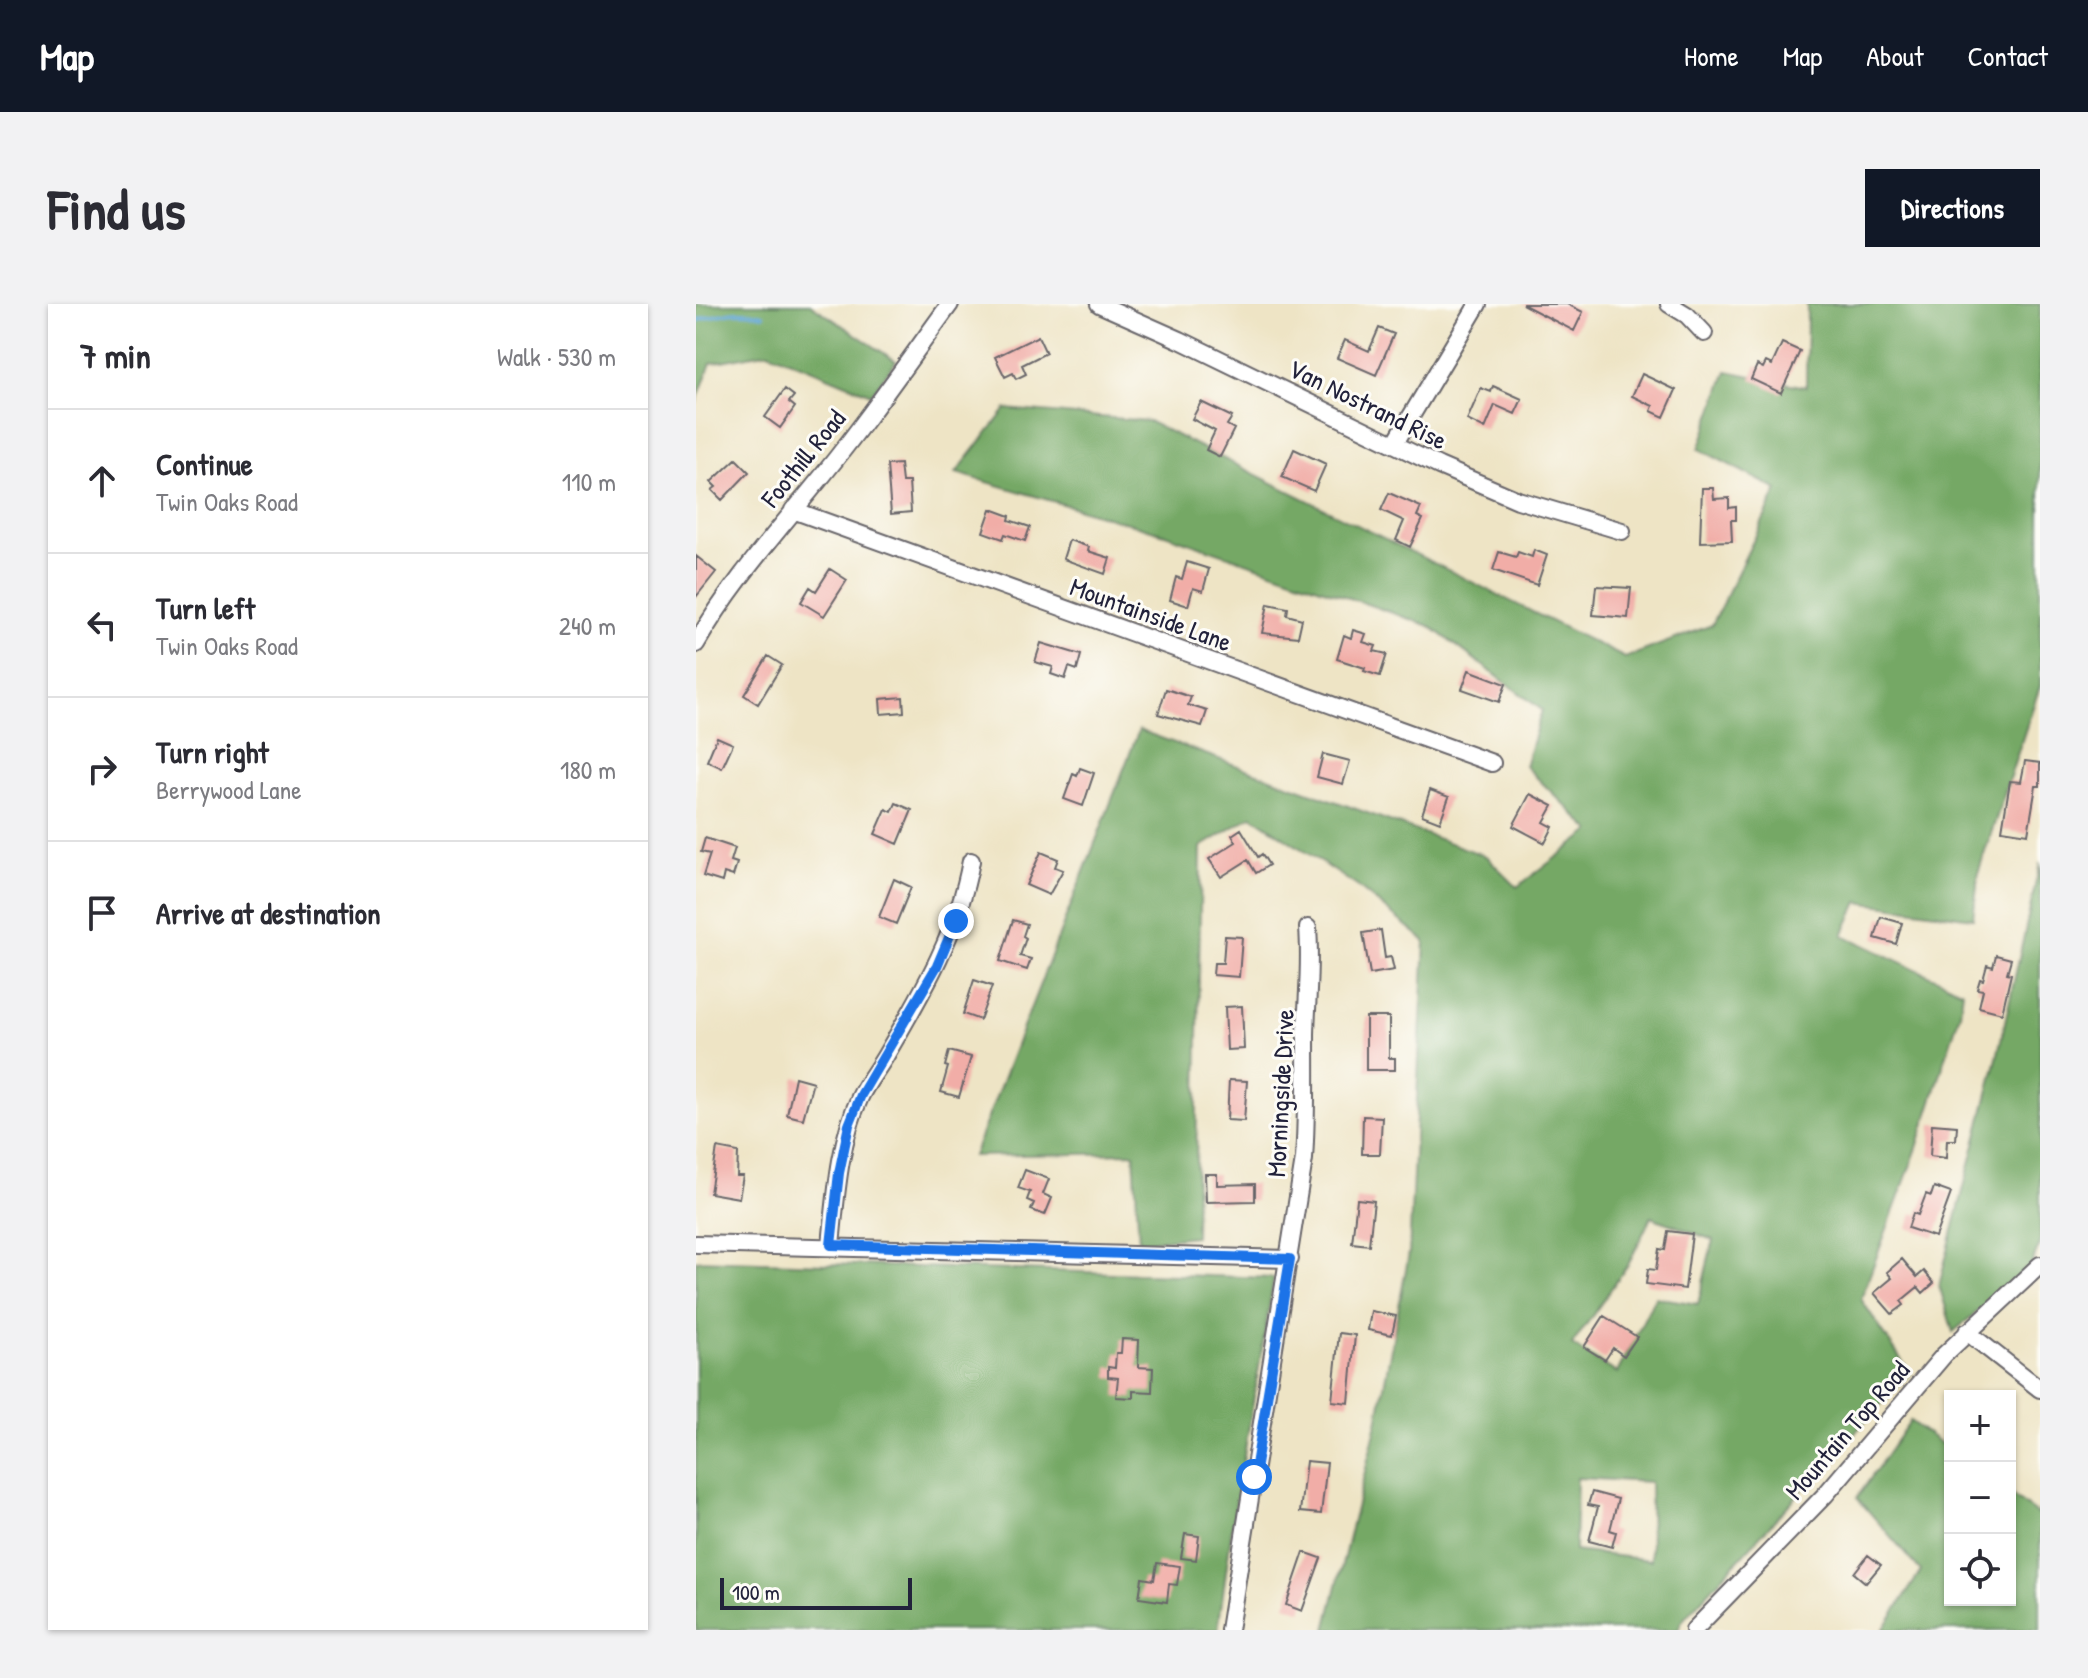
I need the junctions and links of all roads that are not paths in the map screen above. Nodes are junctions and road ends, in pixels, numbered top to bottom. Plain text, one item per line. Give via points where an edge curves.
1 (1099, 304) edge
2 (1478, 304) edge
3 (1669, 304) edge
4 (948, 305) edge
5 (1704, 333) dead end
6 (1395, 443) junction
7 (793, 510) junction
8 (1622, 531) dead end
9 (696, 644) edge
10 (1492, 763) dead end
11 (971, 861) dead end
12 (1308, 928) dead end
13 (696, 1244) edge
14 (831, 1245) junction
15 (1290, 1259) junction
16 (2040, 1265) edge
17 (1967, 1332) junction
18 (2040, 1389) edge
19 (1229, 1630) edge
20 (1694, 1630) edge

1 - 6 street, Van Nostrand Rise
2 - 6 street
3 - 5 street
4 - 7 street, Foothill Road
6 - 8 street, Van Nostrand Rise via 1518,500
7 - 9 street, Foothill Road
7 - 10 street, Mountainside Lane
11 - 14 street via 956,921 937,966 861,1095 849,1125
12 - 15 street, Morningside Drive via 1308,1102
13 - 14 street
14 - 15 street
15 - 19 street, Morningside Drive
16 - 17 street, Mountain Top Road
17 - 18 street
17 - 20 street, Mountain Top Road via 1825,1495

